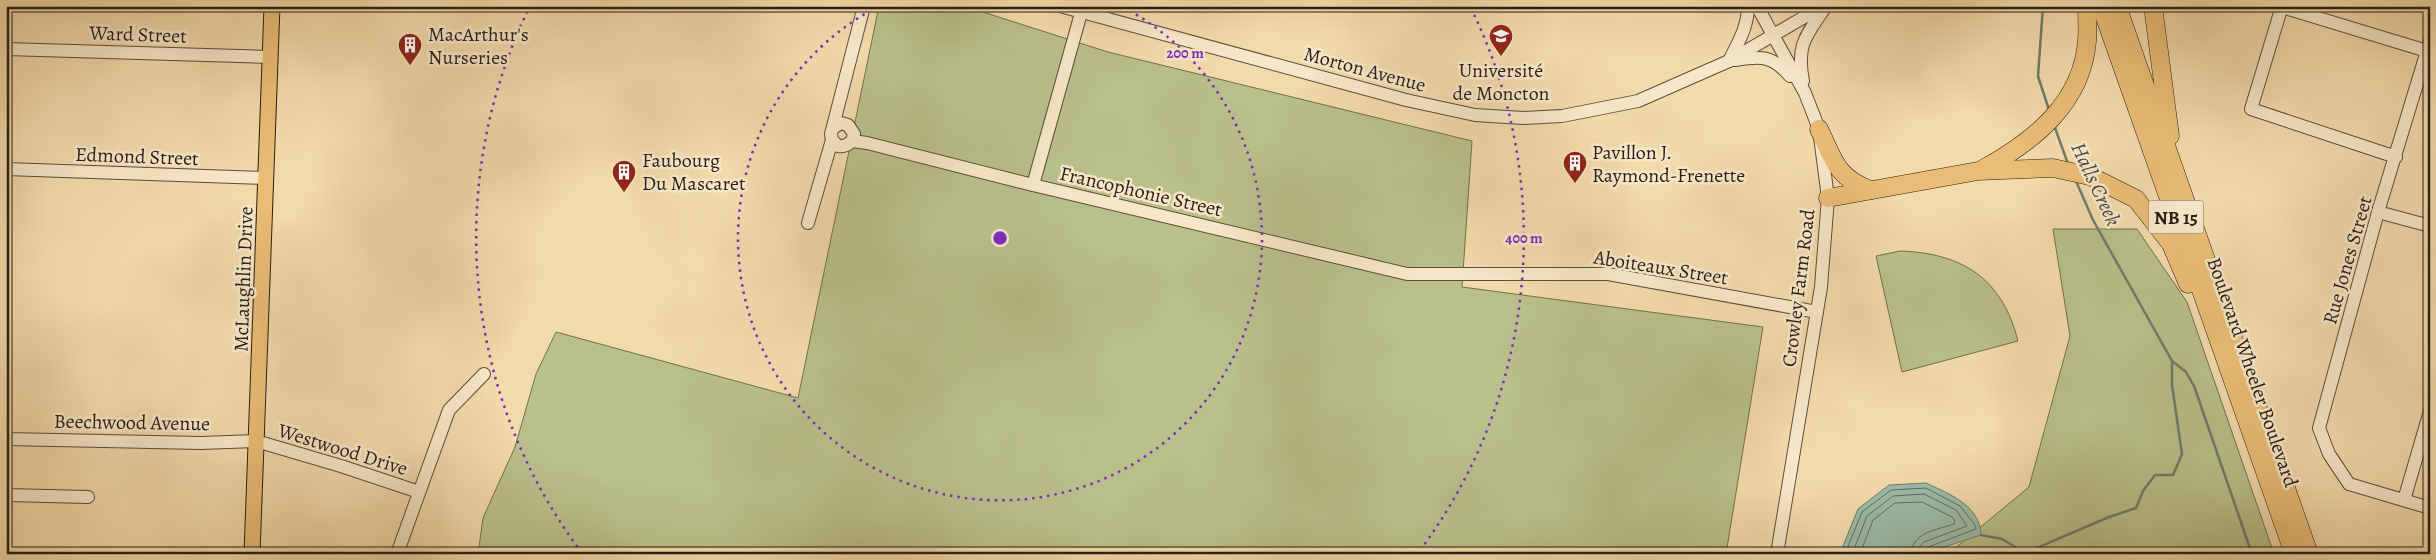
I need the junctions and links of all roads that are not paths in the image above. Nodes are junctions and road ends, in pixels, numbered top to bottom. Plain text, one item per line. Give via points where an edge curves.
1 (272, 6) edge
2 (864, 6) edge
3 (1060, 6) edge
4 (1748, 6) edge
5 (1757, 6) edge
6 (1824, 6) edge
7 (2087, 6) edge
8 (2101, 6) edge
9 (2117, 6) edge
10 (2152, 6) edge
11 (2282, 6) edge
12 (1082, 9) edge
13 (1774, 35) junction
14 (2428, 46) edge
15 (6, 49) edge
16 (269, 57) junction
17 (1729, 61) junction
18 (1805, 93) junction
19 (1819, 129) junction
20 (839, 135) junction
21 (2396, 157) junction
22 (6, 169) edge
23 (1978, 172) junction
24 (266, 178) junction
25 (1033, 185) junction
26 (1870, 190) junction
27 (1828, 198) junction
28 (2378, 212) junction
29 (808, 222) dead end
30 (2430, 226) edge
31 (1408, 274) joint
32 (1817, 312) junction
33 (484, 374) dead end
34 (2254, 396) junction
35 (2430, 411) edge
36 (2251, 429) junction
37 (6, 439) edge
38 (256, 441) junction
39 (419, 492) junction
40 (6, 495) edge
41 (88, 497) dead end
42 (2404, 500) junction
43 (2430, 508) edge
44 (252, 554) edge
45 (397, 554) edge
46 (1777, 554) edge
47 (2294, 554) edge
48 (2309, 554) edge

1 - 16 main road, McLaughlin Drive
2 - 20 street
3 - 12 street, Morton Avenue
4 - 17 street via 1742,37
5 - 13 street, Crowley Farm Road
6 - 13 street, Morton Avenue
6 - 18 street via 1802,46 1799,61
7 - 23 highway via 2087,42 2079,74 2065,103 2041,131 2012,153
8 - 36 highway, Boulevard Wheeler Boulevard / NB 15
9 - 34 highway, Boulevard Wheeler Boulevard / NB 15
10 - 34 highway via 2171,139 2247,360
11 - 14 street
11 - 21 street via 2251,109
12 - 17 street, Morton Avenue via 1396,97 1475,115 1522,118 1598,110 1638,101
12 - 25 street
13 - 17 street, Morton Avenue
13 - 18 street, Crowley Farm Road
14 - 21 street, Rue Jones Street
15 - 16 street, Ward Street
16 - 24 main road, McLaughlin Drive
17 - 18 street via 1755,57 1770,59 1781,66
18 - 19 street, Crowley Farm Road
19 - 26 highway via 1839,171 1852,183
19 - 27 street, Crowley Farm Road
20 - 25 street, Francophonie Street
20 - 29 street
21 - 28 street, Rue Jones Street
22 - 24 street, Edmond Street
23 - 26 highway
23 - 36 highway via 2053,168 2090,176 2136,199 2171,244
24 - 38 main road, McLaughlin Drive
25 - 31 street, Francophonie Street
26 - 27 highway
27 - 32 street, Crowley Farm Road
28 - 30 street
28 - 42 street, Rue Jones Street via 2319,428 2329,454 2349,484
31 - 32 street, Aboiteaux Street via 1608,274
32 - 46 street, Crowley Farm Road
33 - 39 street via 448,410
34 - 48 highway, Boulevard Wheeler Boulevard / NB 15
35 - 42 street
36 - 47 highway, Boulevard Wheeler Boulevard / NB 15
37 - 38 street, Beechwood Avenue
38 - 39 street, Westwood Drive
38 - 44 main road, McLaughlin Drive
39 - 45 street
40 - 41 street
42 - 43 street

